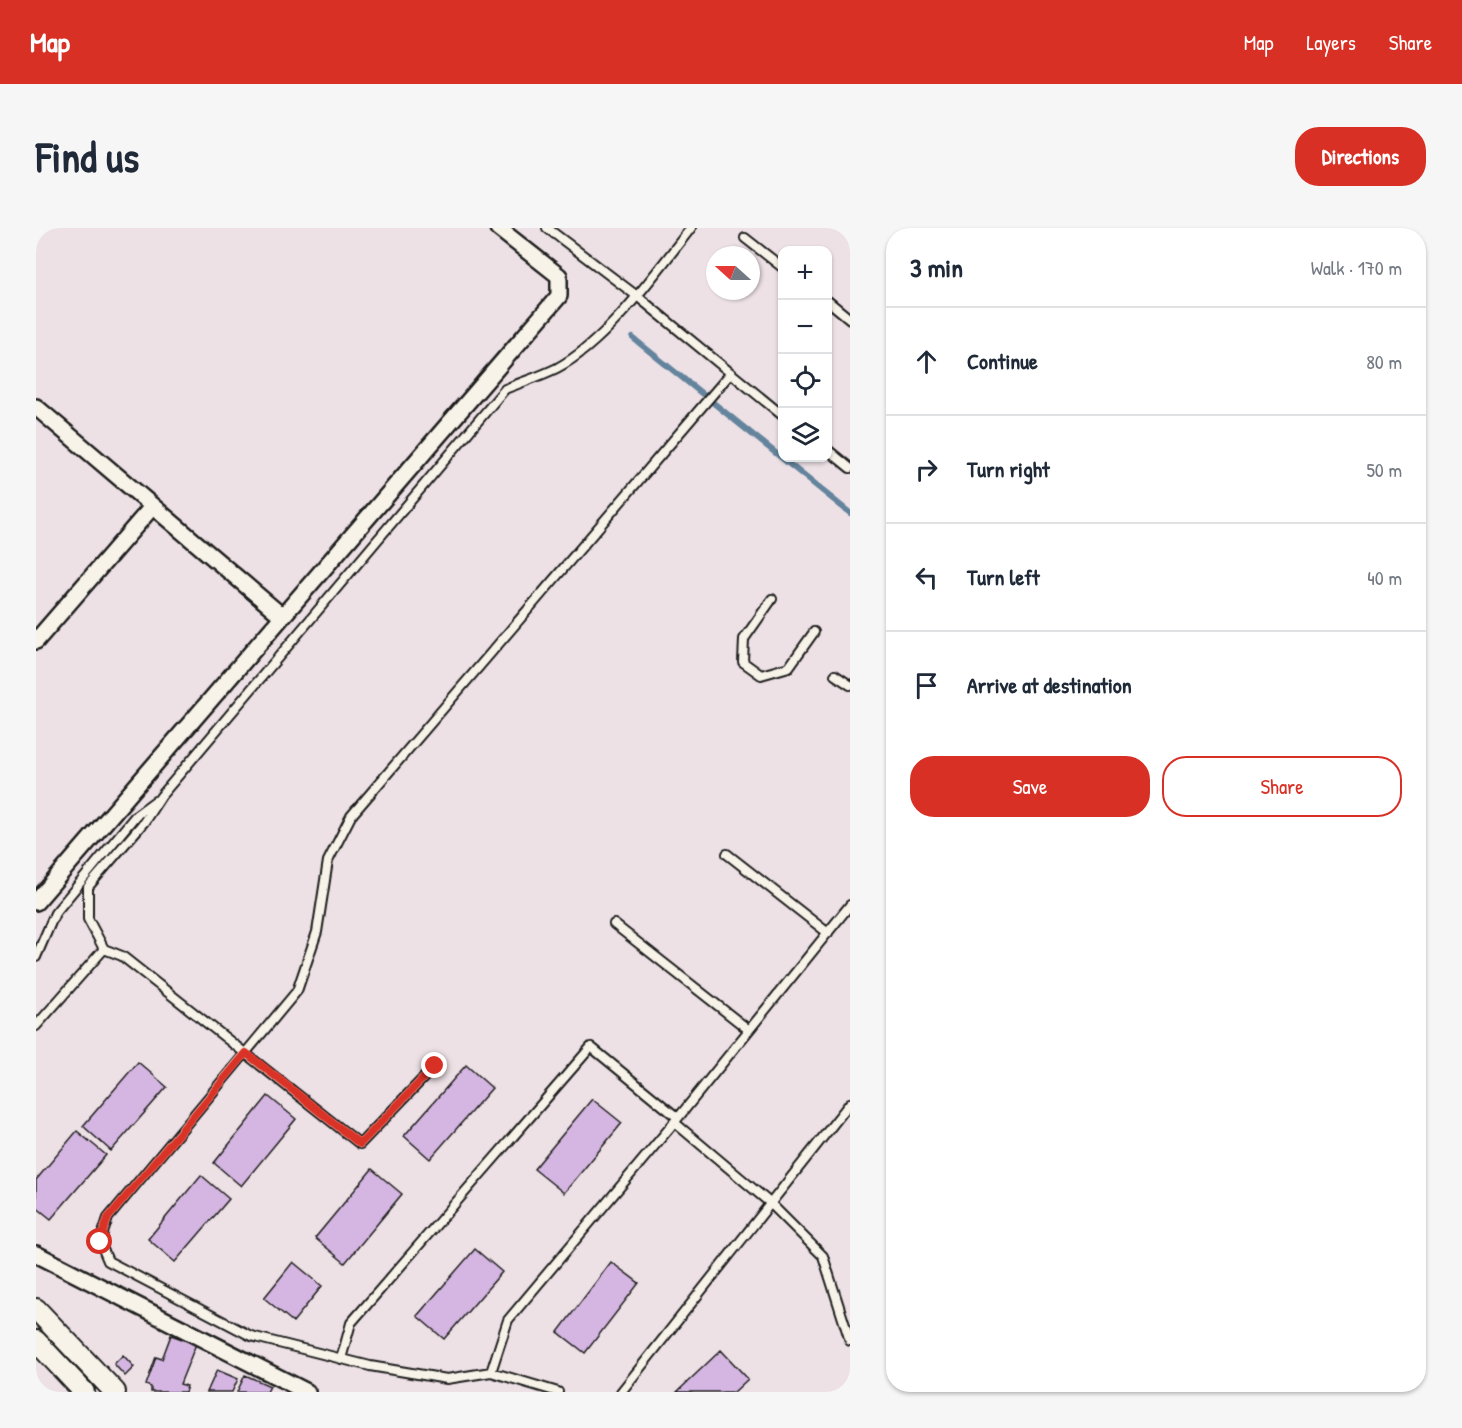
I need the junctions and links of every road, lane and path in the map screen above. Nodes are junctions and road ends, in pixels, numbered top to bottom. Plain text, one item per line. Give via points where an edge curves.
1 (498, 228) edge
2 (547, 228) edge
3 (692, 228) edge
4 (745, 238) dead end
5 (778, 263) edge
6 (637, 296) junction
7 (832, 305) edge
8 (850, 319) edge
9 (730, 374) junction
10 (36, 407) edge
11 (778, 411) edge
12 (832, 453) edge
13 (850, 468) edge
14 (152, 507) junction
15 (772, 599) dead end
16 (282, 616) junction
17 (814, 632) dead end
18 (36, 641) edge
19 (835, 675) dead end
20 (850, 686) edge
21 (160, 796) junction
22 (727, 854) dead end
23 (36, 902) edge
24 (850, 905) edge
25 (614, 924) dead end
26 (828, 933) junction
27 (104, 949) junction
28 (36, 957) edge
29 (36, 1026) edge
30 (749, 1030) junction
31 (246, 1053) junction
32 (435, 1066) dead end
33 (850, 1103) edge
34 (676, 1120) junction
35 (770, 1203) junction
36 (36, 1254) edge
37 (36, 1309) edge
38 (848, 1329) edge
39 (36, 1341) edge
40 (850, 1341) edge
41 (341, 1359) junction
42 (490, 1372) junction
43 (84, 1392) edge
44 (115, 1392) edge
45 (307, 1392) edge
46 (558, 1392) edge
47 (621, 1392) edge

1 - 16 street via 559,276 559,296
2 - 6 lane
3 - 6 lane
4 - 5 lane
6 - 9 lane
6 - 21 lane via 589,345 558,368 506,389
7 - 8 lane
9 - 11 lane
9 - 31 lane via 351,816 328,861 317,933 297,992
10 - 14 street
12 - 13 lane
14 - 16 street
14 - 18 street
15 - 17 lane via 744,639 743,662 761,675 789,667
16 - 23 street
19 - 20 lane
21 - 27 lane via 144,822 87,887 88,919
21 - 28 lane via 136,814 56,913
22 - 26 lane
24 - 26 lane
25 - 30 lane
26 - 30 lane
27 - 29 lane
27 - 31 lane via 122,956
30 - 34 lane
31 - 32 lane via 360,1144
31 - 41 lane via 108,1218 100,1242 108,1261 251,1336
33 - 35 lane
34 - 35 lane
34 - 41 lane via 591,1047 351,1323
34 - 42 lane via 508,1320
35 - 38 lane via 823,1256
35 - 47 lane
36 - 45 street
37 - 44 street
38 - 40 lane
39 - 43 street
41 - 42 lane via 447,1379
42 - 46 lane

